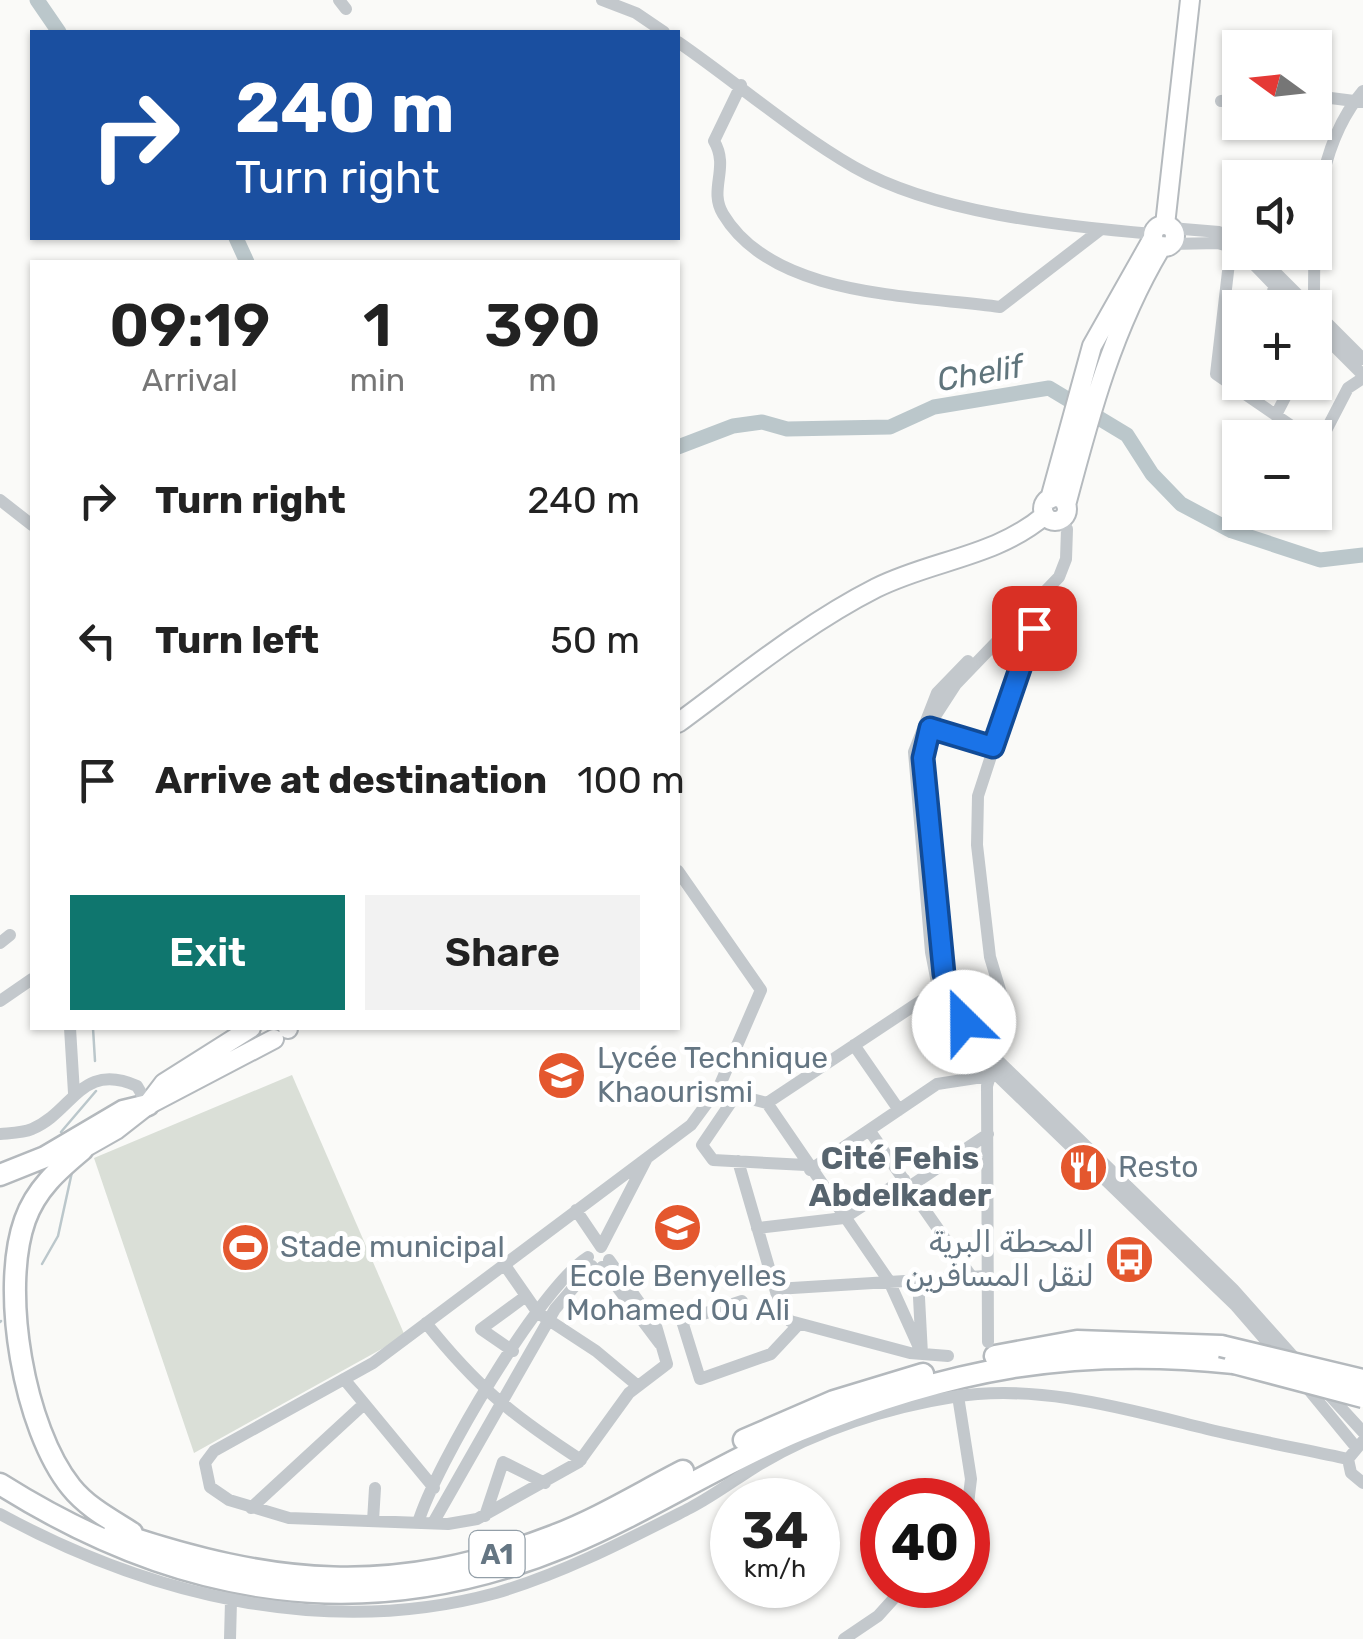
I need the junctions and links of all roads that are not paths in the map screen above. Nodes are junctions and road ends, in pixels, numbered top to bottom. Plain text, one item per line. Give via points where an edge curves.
1 (602, 0) edge
2 (1190, 0) edge
3 (661, 30) edge
4 (680, 43) edge
5 (741, 85) junction
6 (1332, 97) edge
7 (1360, 98) edge
8 (1328, 160) edge
9 (1100, 230) junction
10 (1163, 236) junction
11 (1222, 242) edge
12 (1261, 270) edge
13 (1273, 270) edge
14 (1274, 286) junction
15 (1273, 290) edge
16 (1278, 290) edge
17 (1294, 290) edge
18 (1332, 328) edge
19 (1222, 338) edge
20 (1332, 352) edge
21 (1363, 359) edge
22 (1222, 376) edge
23 (1363, 377) edge
24 (1265, 400) edge
25 (1284, 400) edge
26 (1277, 413) junction
27 (1283, 420) edge
28 (1331, 420) edge
29 (0, 500) edge
30 (1055, 510) junction
31 (30, 523) edge
32 (996, 544) junction
33 (1042, 598) junction
34 (680, 711) edge
35 (680, 722) edge
36 (930, 728) junction
37 (993, 747) junction
38 (680, 874) edge
39 (30, 980) edge
40 (942, 987) junction
41 (0, 1001) edge
42 (1010, 1024) dead end
43 (70, 1030) edge
44 (249, 1030) edge
45 (280, 1030) edge
46 (854, 1046) junction
47 (992, 1068) junction
48 (74, 1093) junction
49 (767, 1103) junction
50 (148, 1105) junction
51 (898, 1110) junction
52 (869, 1130) junction
53 (0, 1134) edge
54 (988, 1134) junction
55 (82, 1150) junction
56 (647, 1157) junction
57 (738, 1161) junction
58 (808, 1168) junction
59 (0, 1174) edge
60 (0, 1183) edge
61 (907, 1183) junction
62 (576, 1210) junction
63 (844, 1218) junction
64 (756, 1228) junction
65 (598, 1259) junction
66 (504, 1264) junction
67 (979, 1276) junction
68 (918, 1279) junction
69 (889, 1281) junction
70 (776, 1289) junction
71 (526, 1296) junction
72 (742, 1301) dead end
73 (543, 1317) junction
74 (426, 1323) junction
75 (799, 1324) junction
76 (988, 1342) dead end
77 (513, 1351) junction
78 (922, 1354) junction
79 (1227, 1355) junction
80 (948, 1356) dead end
81 (344, 1379) junction
82 (1363, 1380) edge
83 (638, 1386) junction
84 (486, 1393) junction
85 (958, 1396) junction
86 (1363, 1396) edge
87 (364, 1404) junction
88 (498, 1404) junction
89 (1363, 1432) edge
90 (1355, 1449) edge
91 (582, 1460) junction
92 (0, 1468) edge
93 (970, 1478) edge
94 (545, 1483) junction
95 (1363, 1483) edge
96 (0, 1484) edge
97 (375, 1488) dead end
98 (434, 1488) junction
99 (0, 1498) edge
100 (251, 1508) junction
101 (0, 1514) edge
102 (485, 1516) junction
103 (373, 1521) junction
104 (426, 1523) junction
105 (92, 1535) junction
106 (150, 1544) junction
107 (231, 1601) junction
108 (885, 1608) edge
109 (230, 1639) edge
110 (844, 1639) edge

1 - 3 street
2 - 10 main road
4 - 5 street
5 - 9 street via 854,167 890,183
5 - 9 street via 714,141 724,158 718,202 724,217 778,268 849,290 1000,308
6 - 7 street
7 - 8 street via 1332,136
9 - 10 street
10 - 11 street
10 - 30 main road via 1118,329
10 - 30 main road via 1092,346 1062,454
12 - 14 street
13 - 17 street
14 - 15 street
14 - 16 street
18 - 21 street
19 - 22 street via 1216,374
20 - 23 street
23 - 28 street via 1348,388
24 - 26 street
25 - 26 street
26 - 27 street
29 - 31 street
30 - 32 main road
30 - 33 street via 1067,529 1066,559
32 - 34 main road via 903,563 863,582
32 - 35 main road via 908,574 846,605
33 - 36 street via 956,684
33 - 37 street
33 - 40 street via 946,680 918,733 914,771
36 - 37 street
36 - 40 street via 924,783
37 - 42 street via 978,796 978,845 990,957
38 - 56 street via 761,990 710,1104
39 - 41 street
40 - 46 street
40 - 47 street via 958,1035
43 - 48 street
44 - 50 main road via 164,1083
45 - 50 main road
46 - 49 street
46 - 51 street
47 - 51 street via 943,1081
47 - 54 street
47 - 89 street via 1233,1289
47 - 90 street via 1236,1306
48 - 50 street via 115,1080 137,1086
48 - 53 street via 32,1129
49 - 57 street via 736,1096 702,1145 712,1160
49 - 58 street
50 - 55 main road
50 - 59 highway via 123,1111 45,1158
51 - 52 street
52 - 58 street
52 - 61 street
54 - 61 street
54 - 67 street
55 - 60 main road
55 - 106 highway via 47,1180 25,1220 16,1289 23,1364 41,1430 68,1484 94,1510
56 - 62 street
56 - 65 street
57 - 58 street
57 - 64 street
58 - 63 street
61 - 63 street
61 - 67 street
62 - 65 street
62 - 66 street
63 - 64 street
63 - 69 street
64 - 70 street
65 - 73 street
65 - 83 street via 656,1326 668,1360
66 - 71 street
66 - 74 street
67 - 68 street
67 - 76 street
68 - 69 street
68 - 78 street
69 - 70 street
69 - 78 street
70 - 75 street via 781,1309
71 - 73 street
71 - 77 street via 481,1328
72 - 75 street via 682,1321 700,1379 772,1354
73 - 77 street
73 - 83 street
73 - 88 street
74 - 81 street
74 - 84 street
75 - 78 street
77 - 84 street
78 - 80 street
79 - 82 highway, A1, bridge
79 - 86 highway, A1, bridge
79 - 105 highway, A1 via 1065,1357 928,1386 753,1450 534,1559 408,1590 268,1590 156,1562
79 - 106 highway, A1 via 1093,1341 1042,1345 871,1388 780,1423 554,1536 416,1573 285,1577
81 - 87 street
81 - 100 street via 208,1456 210,1486
83 - 91 street
84 - 88 street
84 - 98 street
85 - 90 street via 1107,1405
85 - 93 street
85 - 107 street via 826,1434 763,1462 609,1550 495,1593 379,1614 319,1614
87 - 98 street
87 - 100 street
88 - 91 street
88 - 104 street
90 - 95 street via 1351,1473
91 - 94 street
92 - 106 highway, A1 via 86,1520
94 - 102 street
94 - 102 street via 503,1462
96 - 105 highway, A1
97 - 103 street
98 - 104 street
99 - 105 highway via 47,1523
100 - 103 street via 289,1518
101 - 107 street via 108,1563
102 - 104 street
103 - 104 street
107 - 109 street
108 - 110 street

